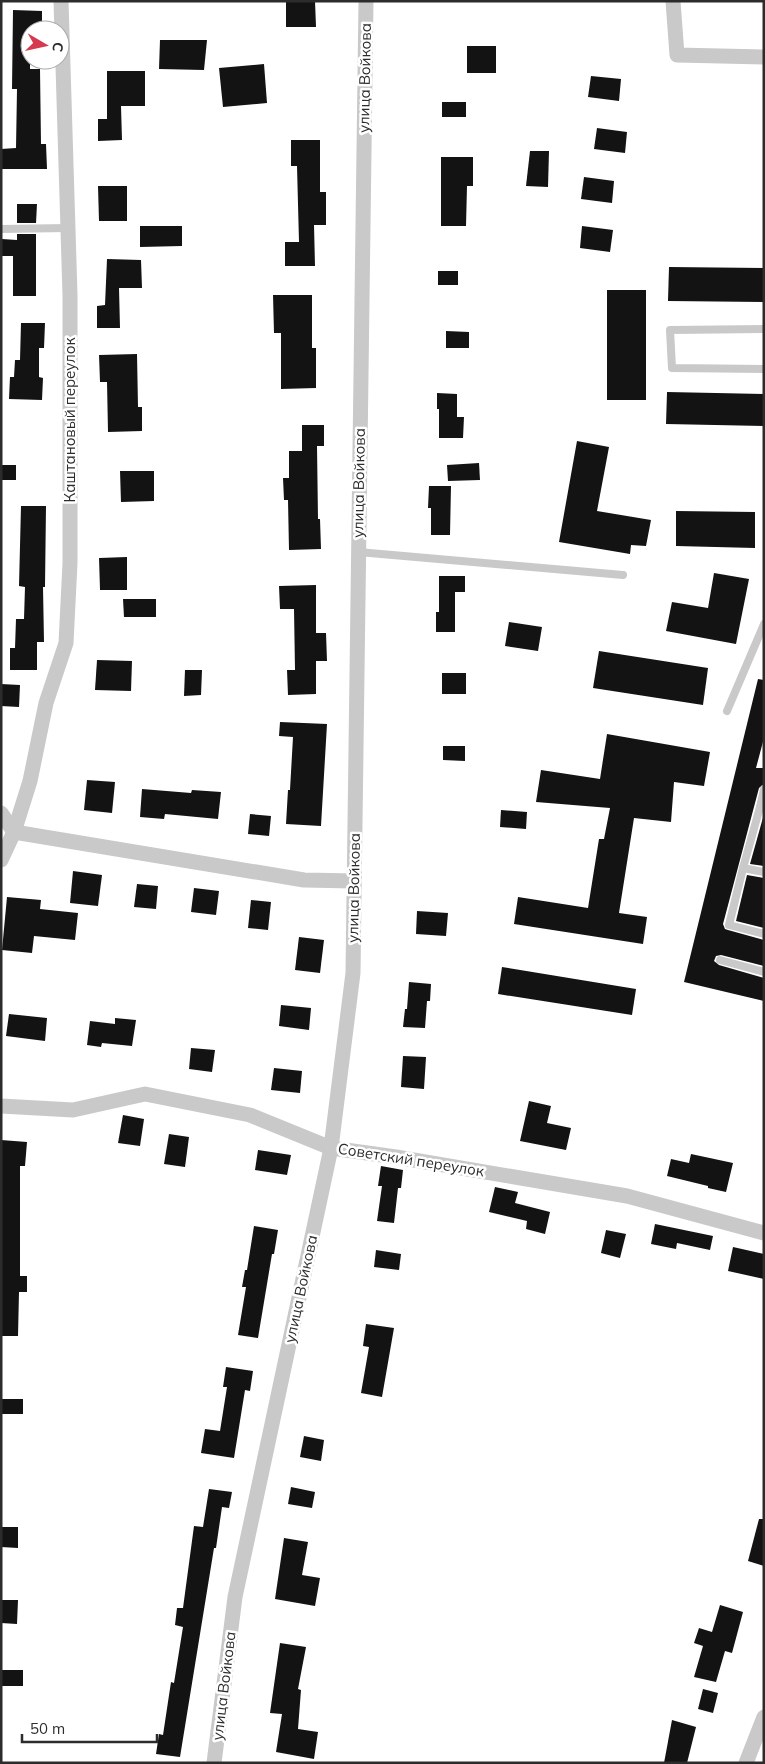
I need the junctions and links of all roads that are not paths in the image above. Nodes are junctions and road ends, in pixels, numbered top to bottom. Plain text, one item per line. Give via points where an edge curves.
1 (61, 1) edge
2 (366, 1) edge
3 (673, 1) edge
4 (764, 57) edge
5 (68, 228) junction
6 (1, 229) edge
7 (764, 330) edge
8 (764, 368) edge
9 (358, 552) junction
10 (623, 575) dead end
11 (764, 624) edge
12 (727, 711) dead end
13 (764, 789) edge
14 (762, 808) edge
15 (1, 813) edge
16 (14, 832) junction
17 (1, 860) edge
18 (743, 868) junction
19 (764, 872) edge
20 (354, 881) junction
21 (764, 934) edge
22 (720, 960) dead end
23 (764, 972) edge
24 (1, 1106) edge
25 (331, 1148) junction
26 (764, 1233) edge
27 (764, 1718) edge
28 (214, 1763) edge
29 (746, 1763) edge

1 - 5 street, Каштановый переулок
2 - 9 street, улица Войкова
3 - 4 street via 677,55
5 - 6 lane
5 - 16 street, Каштановый переулок via 70,563 66,643 46,703 30,781
7 - 8 lane via 670,330 672,368
9 - 10 lane
9 - 20 street, улица Войкова
11 - 12 lane
13 - 14 lane
14 - 18 lane
15 - 16 street
16 - 17 street, Каштановый переулок
16 - 20 street via 304,880
18 - 19 lane
18 - 21 lane via 729,925
20 - 25 street, улица Войкова via 353,973
22 - 23 lane
24 - 25 street, Советский переулок via 73,1110 145,1094 250,1115
25 - 26 street, Советский переулок via 627,1196
25 - 28 street, улица Войкова via 235,1598
27 - 29 street

